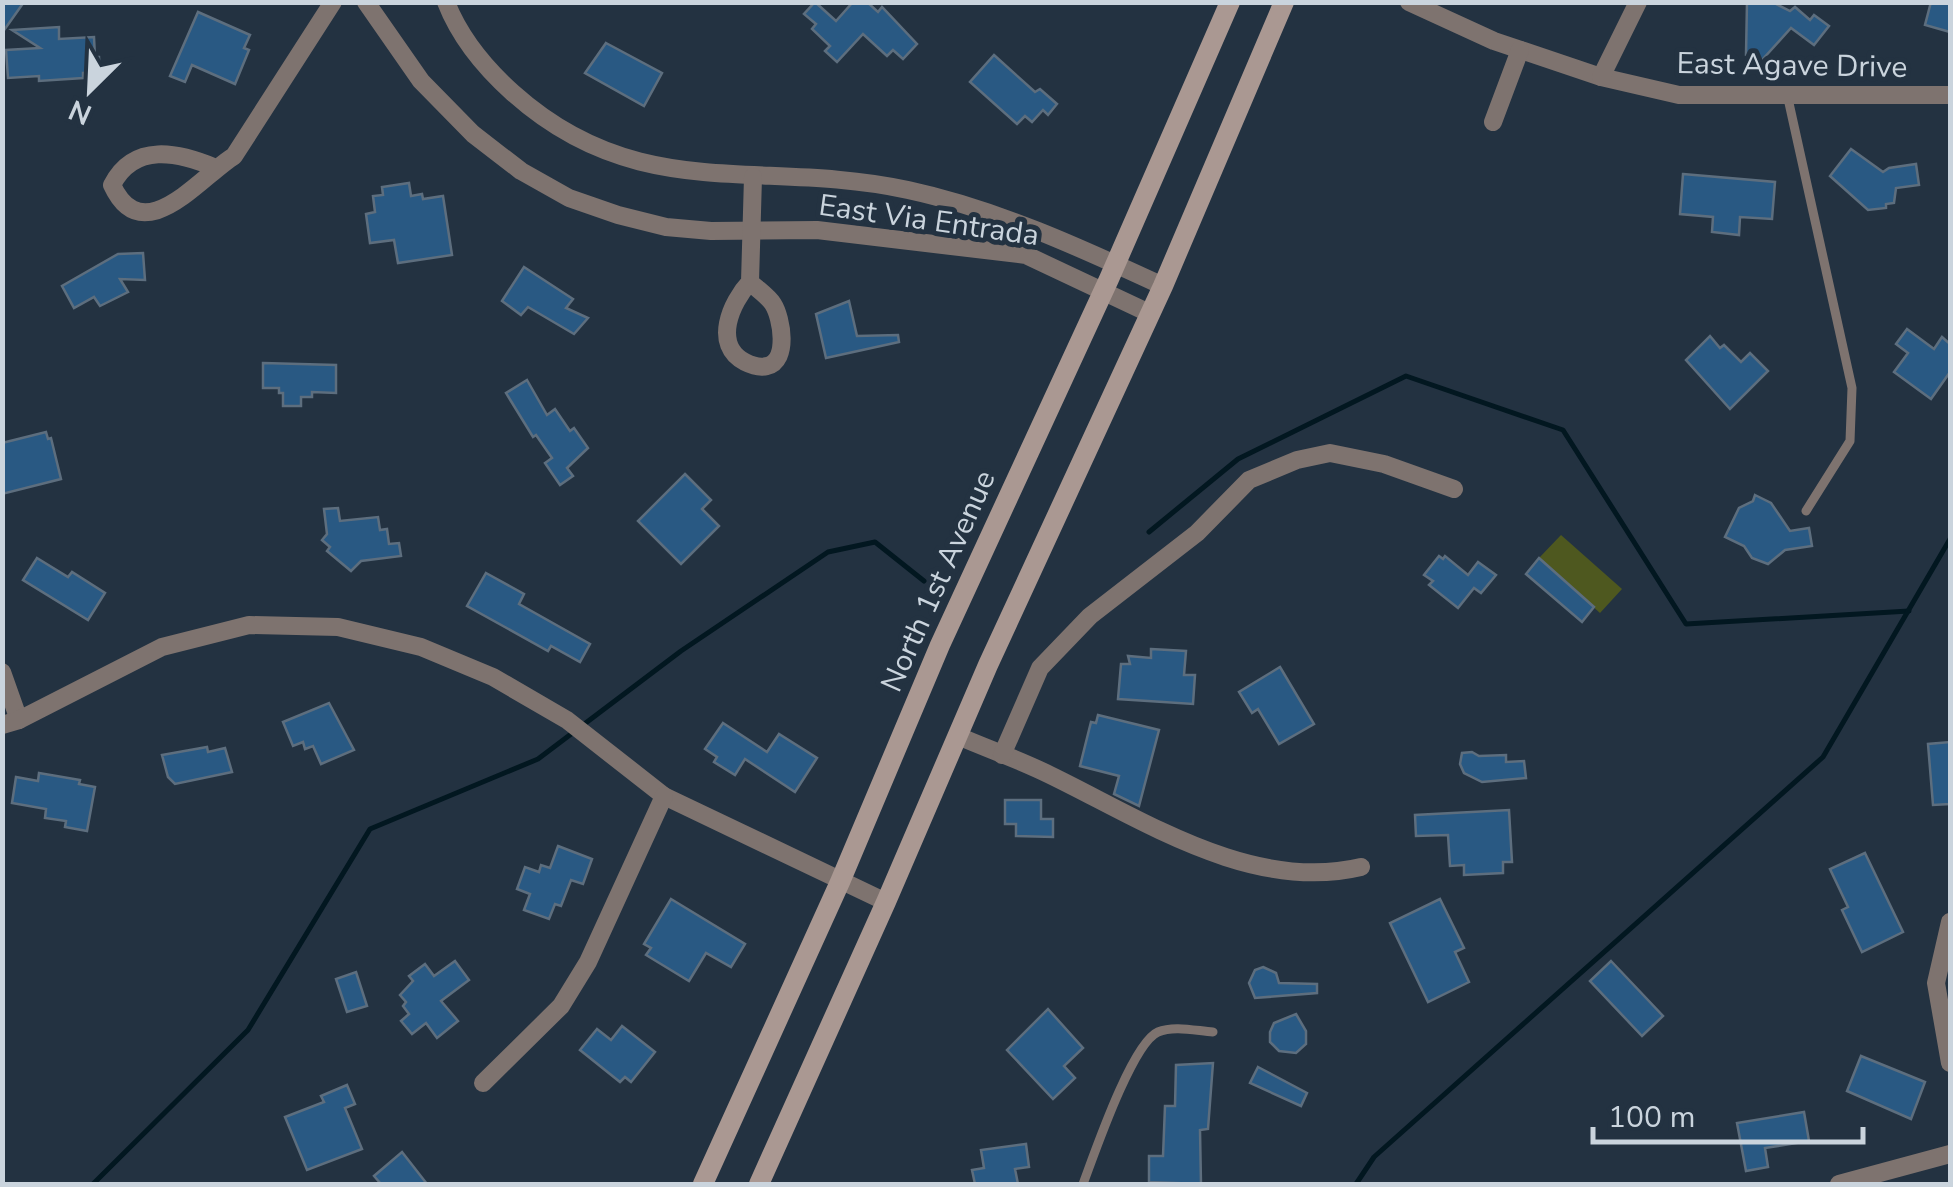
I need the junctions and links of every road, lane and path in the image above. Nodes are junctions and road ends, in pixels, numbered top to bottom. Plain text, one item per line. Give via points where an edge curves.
1 (333, 2) edge
2 (366, 2) edge
3 (446, 2) edge
4 (1230, 2) edge
5 (1284, 2) edge
6 (1409, 2) edge
7 (1638, 2) edge
8 (1520, 50) junction
9 (1601, 76) junction
10 (1786, 94) junction
11 (1950, 95) edge
12 (1493, 122) dead end
13 (216, 168) junction
14 (753, 176) junction
15 (750, 229) junction
16 (1115, 264) junction
17 (750, 282) dead end
18 (1163, 286) junction
19 (1103, 291) junction
20 (1150, 313) junction
21 (1454, 489) dead end
22 (1806, 510) dead end
23 (2, 672) edge
24 (11, 722) edge
25 (958, 736) junction
26 (1002, 754) junction
27 (664, 796) junction
28 (1360, 868) dead end
29 (840, 882) junction
30 (886, 902) junction
31 (1950, 922) edge
32 (1213, 1032) dead end
33 (1950, 1063) edge
34 (483, 1084) dead end
35 (1950, 1154) edge
36 (703, 1184) edge
37 (758, 1184) edge
38 (1083, 1184) edge
39 (1839, 1184) edge

1 - 13 street via 234,156
2 - 15 street, East Via Entrada via 421,81 521,171 618,216 666,228
3 - 14 street, East Via Entrada via 456,29 493,75 542,119 601,150 657,168
4 - 16 main road, North 1st Avenue
5 - 18 main road
6 - 8 street, East Agave Drive
7 - 9 street
8 - 9 street, East Agave Drive
8 - 12 street
9 - 10 street, East Agave Drive via 1678,95
10 - 11 street, East Agave Drive
10 - 22 lane via 1852,388 1850,442
13 - 13 street via 188,156 157,155 133,159 112,185 119,201 136,211 160,210
14 - 15 street
14 - 16 street, East Via Entrada via 908,190 993,215
15 - 17 street
15 - 19 street, East Via Entrada via 817,230 1026,256
16 - 18 street, East Via Entrada
16 - 19 main road, North 1st Avenue
18 - 20 main road
19 - 20 street, East Via Entrada
19 - 29 main road, North 1st Avenue
20 - 25 main road
21 - 26 street via 1384,464 1330,454 1250,480 1197,533 1090,616 1040,668
23 - 24 street
24 - 27 street via 162,646 249,625 338,627 422,647 494,677 567,720
25 - 26 street
25 - 30 main road
26 - 28 street via 1128,817 1239,861 1285,870
27 - 29 street
27 - 34 street via 561,1006
29 - 30 street
29 - 36 main road, North 1st Avenue
30 - 37 main road
31 - 33 street via 1936,982
32 - 38 lane via 1155,1032 1140,1048
35 - 39 street

